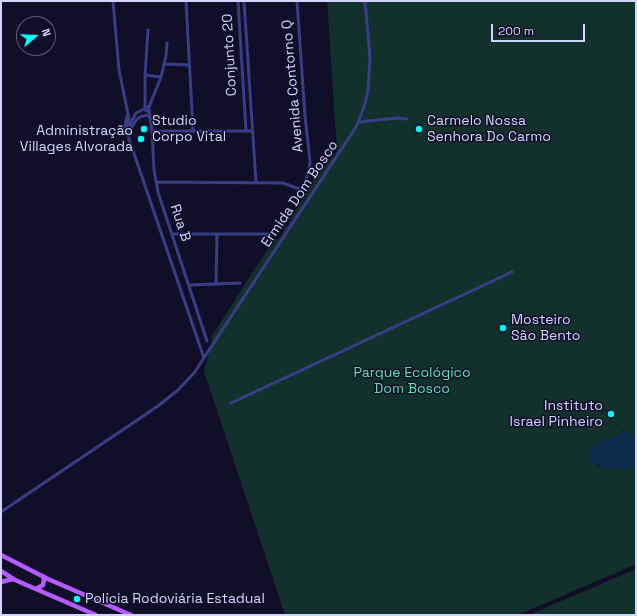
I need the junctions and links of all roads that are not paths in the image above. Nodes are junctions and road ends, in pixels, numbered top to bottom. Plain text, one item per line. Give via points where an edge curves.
1 (113, 1) edge
2 (186, 1) edge
3 (238, 1) edge
4 (244, 1) edge
5 (297, 1) edge
6 (365, 1) edge
7 (148, 30) dead end
8 (167, 43) dead end
9 (165, 64) junction
10 (189, 65) junction
11 (145, 76) junction
12 (161, 77) junction
13 (146, 108) junction
14 (145, 115) junction
15 (151, 119) junction
16 (407, 119) dead end
17 (359, 122) junction
18 (128, 128) junction
19 (193, 130) junction
20 (253, 130) junction
21 (152, 131) junction
22 (246, 131) junction
23 (127, 133) junction
24 (156, 182) junction
25 (256, 182) junction
26 (172, 234) junction
27 (217, 234) junction
28 (272, 234) dead end
29 (512, 272) dead end
30 (240, 283) dead end
31 (216, 284) junction
32 (189, 285) junction
33 (207, 341) dead end
34 (204, 358) junction
35 (231, 403) dead end
36 (1, 512) edge
37 (1, 555) edge
38 (1, 572) edge
39 (43, 576) junction
40 (16, 580) junction
41 (1, 582) edge
42 (36, 589) junction
43 (96, 615) edge
44 (131, 615) edge

1 - 18 street via 119,70
2 - 10 street
3 - 22 street, Conjunto 20
4 - 20 street, Conjunto 20
5 - 25 street, Avenida Contorno Q via 310,166 301,189 283,183
6 - 17 street, Ermida Dom Bosco via 370,58 368,91
7 - 11 street
8 - 9 street
9 - 10 street
9 - 12 street
10 - 19 street
11 - 12 street
11 - 13 street
12 - 13 street
13 - 14 street
13 - 14 street
13 - 15 street, Rua B
13 - 18 street via 136,113
14 - 15 street
14 - 18 street
15 - 21 street, Rua B
16 - 17 street
17 - 34 street, Ermida Dom Bosco
18 - 23 street via 130,132
18 - 23 street via 124,130
19 - 21 street
19 - 22 street
20 - 22 street
20 - 25 street, Conjunto 20
21 - 24 street, Rua B
23 - 34 street
24 - 25 street, Avenida Contorno Q
24 - 26 street, Rua B
26 - 27 street
26 - 32 street, Rua B
27 - 28 street
27 - 31 street
29 - 35 street
30 - 31 street
31 - 32 street
32 - 33 street, Rua B
34 - 36 street, Ermida Dom Bosco via 186,382 158,406
37 - 39 main road
38 - 40 main road
39 - 42 main road via 42,585
39 - 44 main road
40 - 41 main road
40 - 42 main road
42 - 43 main road

